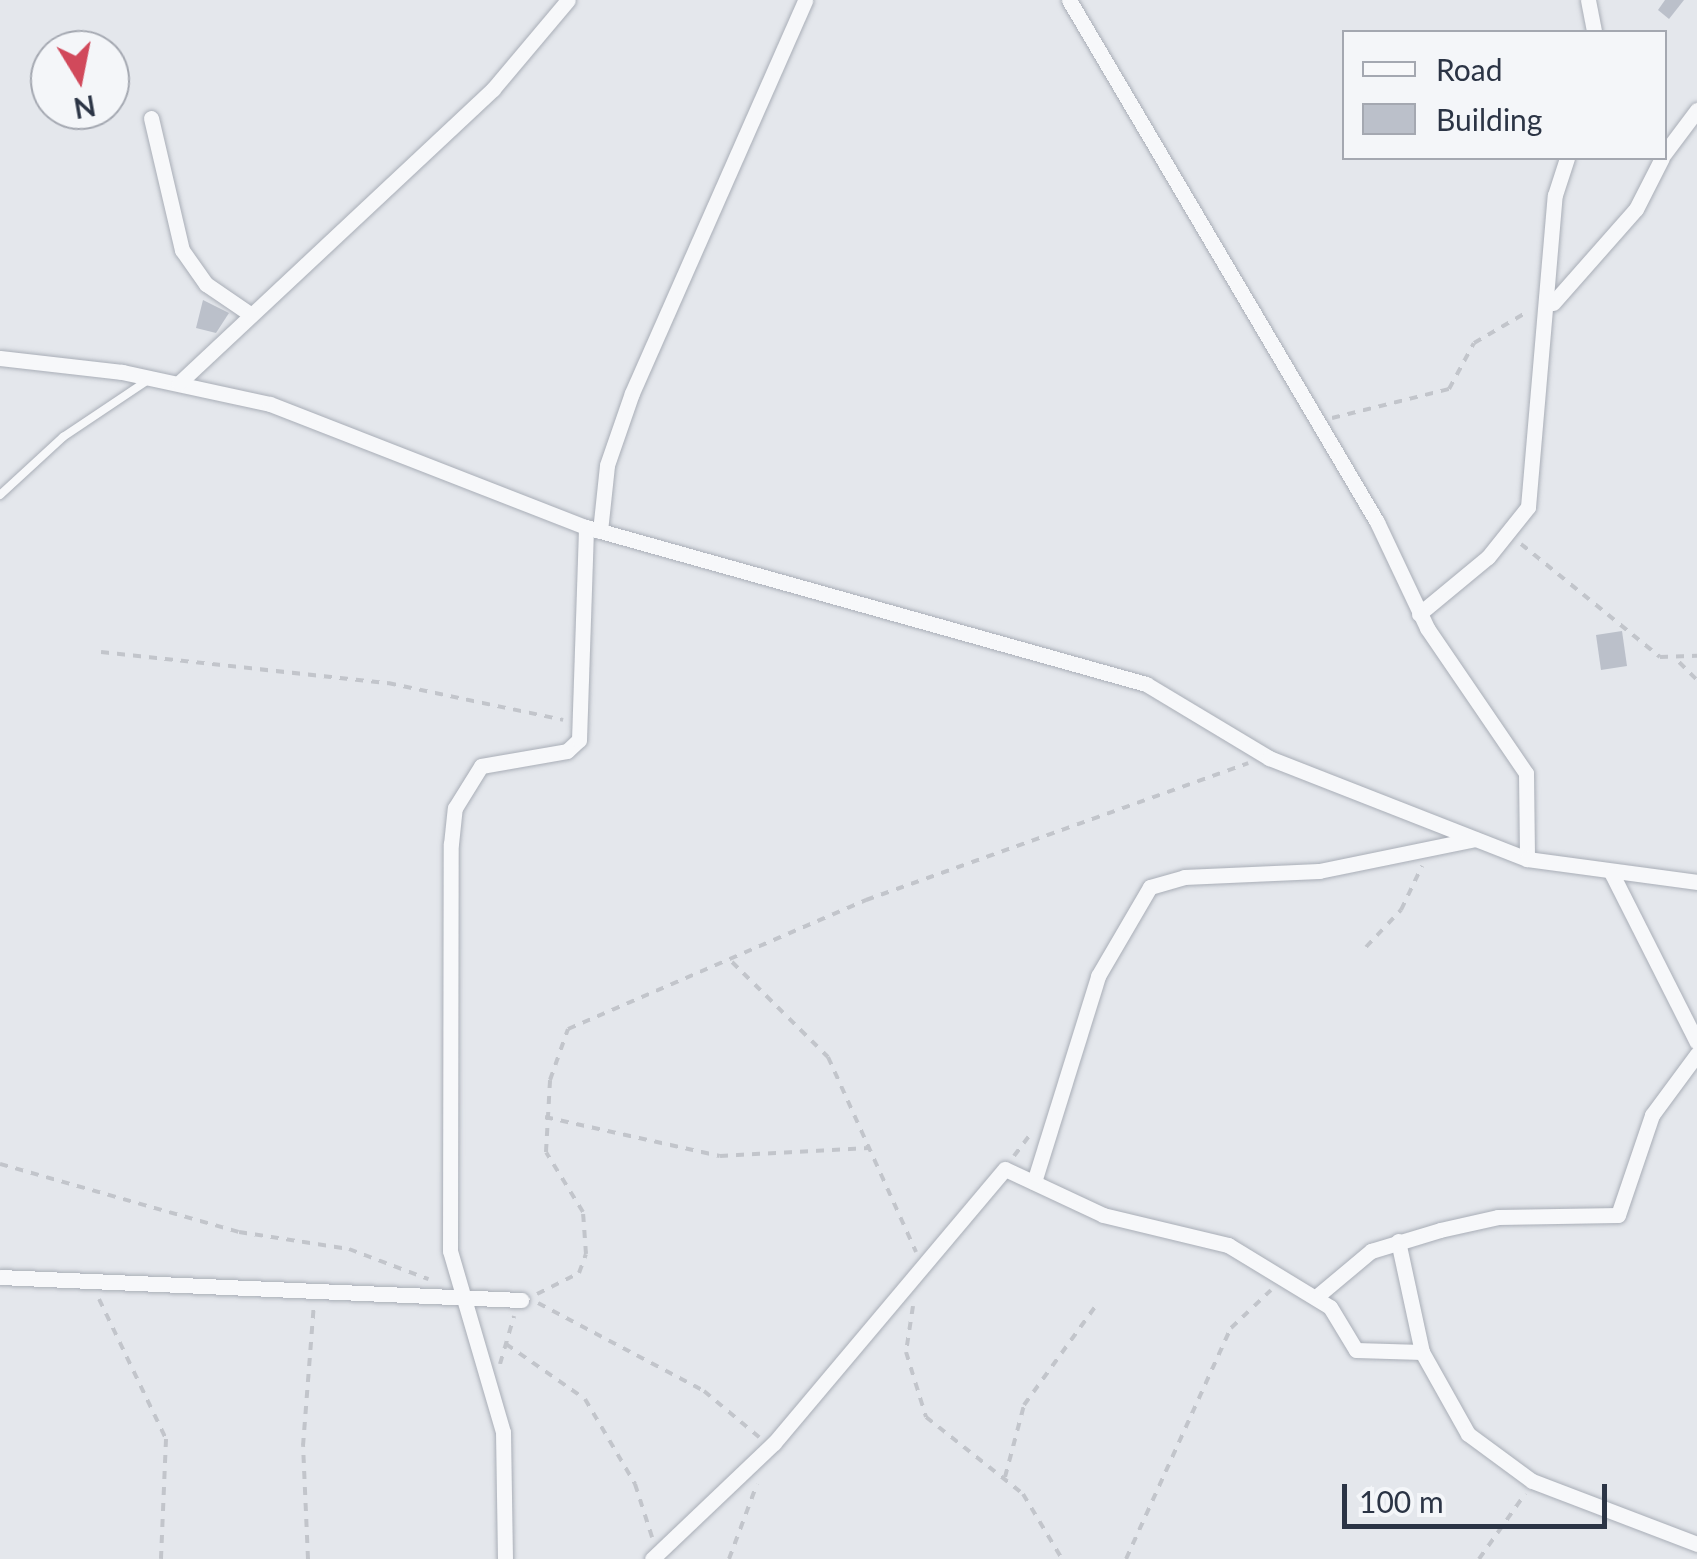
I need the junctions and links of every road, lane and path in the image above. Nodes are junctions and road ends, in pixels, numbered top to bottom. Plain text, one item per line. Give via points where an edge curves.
1 (568, 0) edge
2 (805, 0) edge
3 (1069, 0) edge
4 (1588, 0) edge
5 (1594, 30) edge
6 (1697, 110) edge
7 (151, 118) dead end
8 (1667, 151) edge
9 (1567, 160) edge
10 (1661, 160) edge
11 (1549, 304) junction
12 (250, 314) junction
13 (0, 358) edge
14 (152, 378) junction
15 (179, 383) junction
16 (1318, 423) junction
17 (0, 495) edge
18 (593, 529) junction
19 (1514, 531) junction
20 (1420, 614) junction
21 (101, 652) dead end
22 (1697, 656) edge
23 (1677, 660) junction
24 (1697, 680) edge
25 (582, 724) junction
26 (1269, 758) junction
27 (1475, 839) junction
28 (1433, 845) junction
29 (1527, 859) junction
30 (1612, 874) junction
31 (1697, 882) edge
32 (1366, 947) dead end
33 (732, 962) junction
34 (1697, 1042) edge
35 (1697, 1054) edge
36 (545, 1118) junction
37 (1038, 1123) dead end
38 (869, 1148) junction
39 (0, 1164) edge
40 (1000, 1170) junction
41 (1034, 1182) junction
42 (1398, 1241) junction
43 (0, 1277) edge
44 (86, 1277) junction
45 (919, 1279) junction
46 (1281, 1281) junction
47 (316, 1291) junction
48 (1316, 1297) junction
49 (452, 1298) junction
50 (521, 1300) joint
51 (1095, 1307) dead end
52 (506, 1344) junction
53 (1422, 1352) junction
54 (492, 1388) junction
55 (768, 1449) junction
56 (1004, 1478) junction
57 (758, 1480) dead end
58 (1532, 1481) junction
59 (1697, 1544) edge
60 (659, 1554) edge
61 (161, 1559) edge
62 (308, 1559) edge
63 (505, 1559) edge
64 (729, 1559) edge
65 (1062, 1559) edge
66 (1126, 1559) edge
67 (1478, 1559) edge

1 - 12 street via 493,89
2 - 18 street via 632,393
3 - 16 street
4 - 5 street
6 - 8 street
7 - 12 street via 182,250 206,284
9 - 11 street via 1555,196
10 - 11 street via 1636,210
11 - 16 path via 1474,343 1449,389
11 - 19 street via 1533,488
12 - 15 street
13 - 14 street
14 - 15 street
14 - 17 lane via 63,437
15 - 18 street via 326,422
16 - 20 street
18 - 25 street
18 - 26 street via 1146,684
19 - 20 street
19 - 23 path via 1532,557 1660,657
20 - 29 street via 1526,772
21 - 25 path via 388,684
22 - 23 path
23 - 24 path
25 - 49 street via 567,751 481,766 455,808 446,1172
26 - 27 street
26 - 33 path via 1121,802 866,900
27 - 28 street
27 - 29 street
28 - 32 path via 1401,910
28 - 41 street via 1319,871 1150,887 1098,976
29 - 30 street
30 - 31 street
30 - 34 street
33 - 36 path via 568,1029
33 - 38 path via 822,1047
35 - 42 street via 1652,1115 1618,1216 1498,1218
36 - 38 path via 720,1156
36 - 55 path via 546,1152 583,1212 586,1254 579,1273 528,1298 704,1391
37 - 40 path
38 - 45 path
39 - 49 path via 239,1232 349,1249 416,1272
40 - 41 street
40 - 45 street
41 - 46 street via 1102,1216 1228,1245
42 - 48 street via 1342,1267
42 - 53 street
43 - 44 street
44 - 47 street
44 - 61 path via 166,1440
45 - 55 street
45 - 56 path via 906,1352 918,1401 933,1428
46 - 48 street
46 - 66 path via 1231,1328
47 - 49 street
47 - 62 path via 303,1446
48 - 53 street via 1356,1350
49 - 50 street
49 - 54 street
50 - 52 path
51 - 56 path via 1024,1405
52 - 54 path
52 - 60 path via 585,1399 635,1484
53 - 58 street via 1468,1434
54 - 63 street via 506,1451
55 - 60 street
56 - 65 path
57 - 64 path
58 - 59 street
58 - 67 path

